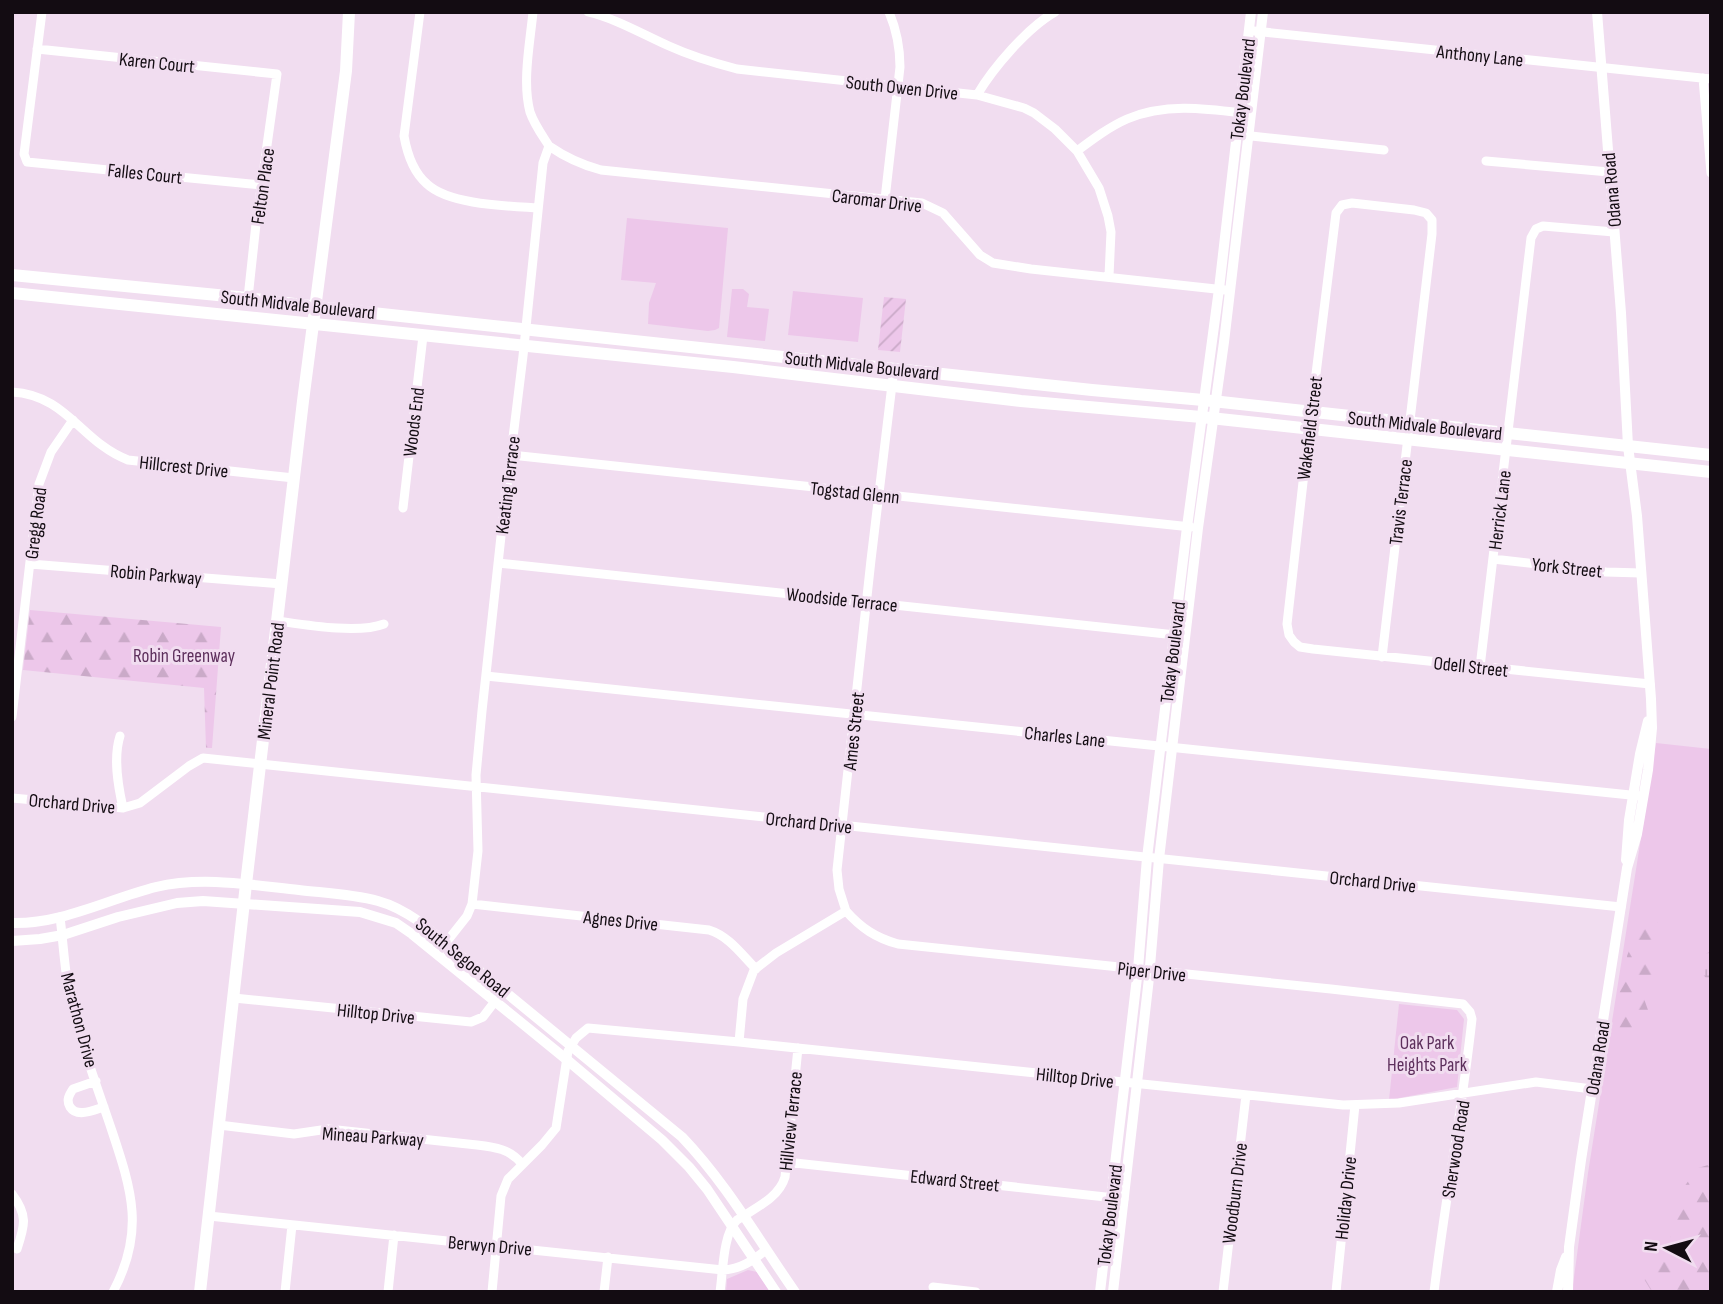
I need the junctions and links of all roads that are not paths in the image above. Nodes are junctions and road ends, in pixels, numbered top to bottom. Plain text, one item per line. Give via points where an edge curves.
1 (42, 12) edge
2 (349, 12) edge
3 (358, 12) edge
4 (421, 12) edge
5 (533, 12) edge
6 (588, 12) edge
7 (889, 12) edge
8 (1055, 12) edge
9 (1251, 12) edge
10 (1263, 12) edge
11 (1597, 12) edge
12 (1043, 15) edge
13 (1249, 31) junction
14 (1261, 32) junction
15 (37, 49) junction
16 (1601, 67) junction
17 (346, 71) junction
18 (277, 74) joint
19 (1707, 78) edge
20 (897, 87) junction
21 (977, 95) junction
22 (1245, 113) junction
23 (1242, 136) junction
24 (549, 145) junction
25 (1384, 150) dead end
26 (1077, 151) junction
27 (1486, 162) dead end
28 (1609, 172) junction
29 (1711, 173) edge
30 (262, 185) junction
31 (885, 199) junction
32 (538, 208) junction
33 (1432, 222) joint
34 (1614, 232) junction
35 (12, 275) edge
36 (1109, 276) junction
37 (1224, 289) junction
38 (12, 293) edge
39 (248, 298) junction
40 (316, 307) junction
41 (313, 324) junction
42 (526, 329) junction
43 (423, 336) junction
44 (524, 346) junction
45 (894, 368) junction
46 (892, 385) junction
47 (1092, 390) junction
48 (12, 392) edge
49 (1210, 400) junction
50 (1021, 401) junction
51 (1311, 412) junction
52 (1207, 417) junction
53 (73, 420) junction
54 (1410, 423) junction
55 (1309, 428) junction
56 (1508, 433) junction
57 (1408, 439) junction
58 (1631, 446) junction
59 (1506, 450) junction
60 (511, 455) junction
61 (1711, 455) edge
62 (1633, 463) junction
63 (1711, 472) edge
64 (294, 478) junction
65 (879, 495) junction
66 (403, 508) dead end
67 (1192, 528) junction
68 (1493, 559) junction
69 (498, 563) junction
70 (30, 564) junction
71 (1641, 573) junction
72 (282, 584) junction
73 (866, 601) junction
74 (278, 621) junction
75 (384, 624) dead end
76 (1180, 635) junction
77 (1294, 642) joint
78 (16, 654) edge
79 (1382, 657) junction
80 (1480, 667) junction
81 (486, 676) junction
82 (1650, 684) junction
83 (855, 715) junction
84 (12, 717) edge
85 (120, 736) dead end
86 (1166, 747) junction
87 (261, 765) junction
88 (476, 787) junction
89 (1638, 796) junction
90 (12, 798) edge
91 (123, 808) junction
92 (842, 826) junction
93 (1147, 858) junction
94 (1159, 859) junction
95 (246, 884) junction
96 (244, 904) junction
97 (472, 904) junction
98 (1621, 906) junction
99 (846, 911) junction
100 (60, 917) junction
101 (12, 923) edge
102 (62, 935) junction
103 (12, 941) edge
104 (446, 943) junction
105 (437, 954) junction
106 (756, 970) junction
107 (1144, 970) junction
108 (504, 990) junction
109 (234, 998) junction
110 (495, 1001) junction
111 (1468, 1008) joint
112 (739, 1042) junction
113 (798, 1048) junction
114 (569, 1052) junction
115 (96, 1081) junction
116 (1124, 1082) junction
117 (1138, 1083) junction
118 (1592, 1089) junction
119 (1464, 1093) junction
120 (1246, 1095) junction
121 (1355, 1105) junction
122 (104, 1107) junction
123 (219, 1125) junction
124 (786, 1162) junction
125 (522, 1164) junction
126 (12, 1194) edge
127 (1111, 1197) junction
128 (1124, 1199) junction
129 (209, 1216) junction
130 (742, 1216) junction
131 (292, 1225) junction
132 (732, 1225) junction
133 (394, 1235) junction
134 (496, 1245) junction
135 (1569, 1247) junction
136 (17, 1249) dead end
137 (766, 1251) junction
138 (608, 1257) junction
139 (755, 1259) junction
140 (723, 1270) junction
141 (933, 1287) dead end
142 (113, 1292) edge
143 (200, 1292) edge
144 (285, 1292) edge
145 (388, 1292) edge
146 (492, 1292) edge
147 (604, 1292) edge
148 (720, 1292) edge
149 (776, 1292) edge
150 (795, 1292) edge
151 (976, 1292) edge
152 (1100, 1292) edge
153 (1112, 1292) edge
154 (1223, 1292) edge
155 (1336, 1292) edge
156 (1434, 1292) edge
157 (1557, 1292) edge
158 (1568, 1292) edge

1 - 15 street
2 - 17 main road, Mineral Point Road
3 - 17 main road, Mineral Point Road
4 - 32 street via 404,136 416,170 428,185 447,196
5 - 24 street via 527,95 534,121
6 - 20 street, South Owen Drive via 737,69
7 - 20 street via 898,36
8 - 12 street
9 - 13 street, Tokay Boulevard
10 - 14 street, Tokay Boulevard
11 - 16 street, Odana Road
12 - 21 street
13 - 14 street, Anthony Lane
13 - 22 street, Tokay Boulevard
14 - 16 street, Anthony Lane
14 - 22 street, Tokay Boulevard
15 - 18 street, Karen Court
15 - 30 street, Falles Court via 24,154 27,162
16 - 19 street, Anthony Lane
16 - 28 street, Odana Road
17 - 40 main road, Mineral Point Road
18 - 30 street, Felton Place
19 - 29 street
20 - 21 street, South Owen Drive
20 - 31 street
21 - 26 street, South Owen Drive via 1034,113
22 - 23 street, Tokay Boulevard
22 - 26 street via 1181,107 1145,113 1110,128
23 - 25 street
23 - 37 street, Tokay Boulevard
24 - 31 street, Caromar Drive via 601,170
24 - 32 street, Keating Terrace
26 - 36 street, South Owen Drive via 1099,188 1108,216
27 - 28 street
28 - 34 street, Odana Road
30 - 39 street, Felton Place
31 - 36 street, Caromar Drive via 922,203 943,213 980,255 993,263
32 - 42 street, Keating Terrace
33 - 51 street, Wakefield Street via 1426,213 1352,203 1342,205 1336,213
33 - 54 street, Travis Terrace
34 - 56 street, Herrick Lane via 1543,226 1531,238
34 - 58 street, Odana Road
35 - 39 main road, South Midvale Boulevard
36 - 37 street, Caromar Drive
37 - 49 street, Tokay Boulevard
38 - 41 main road, South Midvale Boulevard
39 - 40 main road, South Midvale Boulevard
40 - 41 main road, Mineral Point Road
40 - 42 main road, South Midvale Boulevard
41 - 43 main road, South Midvale Boulevard
41 - 64 main road, Mineral Point Road
42 - 44 street, Keating Terrace
42 - 45 main road, South Midvale Boulevard
43 - 44 main road, South Midvale Boulevard
43 - 66 street, Woods End
44 - 46 main road, South Midvale Boulevard
44 - 60 street, Keating Terrace
45 - 46 street, Ames Street
45 - 47 main road, South Midvale Boulevard
46 - 50 main road, South Midvale Boulevard
46 - 65 street, Ames Street
47 - 49 main road, South Midvale Boulevard
47 - 50 main road via 1081,396
48 - 53 street, Hillcrest Drive via 38,397
49 - 51 main road, South Midvale Boulevard
49 - 52 street, Tokay Boulevard
50 - 52 main road, South Midvale Boulevard
51 - 54 main road, South Midvale Boulevard
51 - 55 street, Wakefield Street
52 - 55 main road, South Midvale Boulevard
52 - 67 street, Tokay Boulevard
53 - 64 street, Hillcrest Drive via 108,452 128,460
53 - 70 street, Gregg Road via 51,452 39,484
54 - 56 main road, South Midvale Boulevard
54 - 57 street, Travis Terrace
55 - 57 main road, South Midvale Boulevard
55 - 77 street, Wakefield Street via 1287,624
56 - 58 main road, South Midvale Boulevard
56 - 59 street, Herrick Lane
57 - 59 main road, South Midvale Boulevard
57 - 79 street, Travis Terrace
58 - 61 main road, South Midvale Boulevard
58 - 62 street, Odana Road
59 - 62 main road, South Midvale Boulevard
59 - 68 street, Herrick Lane
60 - 65 street, Togstad Glenn
60 - 69 street, Keating Terrace
62 - 63 main road, South Midvale Boulevard
62 - 71 street, Odana Road
64 - 72 main road, Mineral Point Road
65 - 67 street, Togstad Glenn
65 - 73 street, Ames Street
67 - 76 street, Tokay Boulevard
68 - 71 street, York Street
68 - 80 street, Herrick Lane
69 - 73 street, Woodside Terrace
69 - 81 street, Keating Terrace
70 - 72 street, Robin Parkway
70 - 78 street, Gregg Road
71 - 82 street, Odana Road
72 - 74 main road, Mineral Point Road
73 - 76 street, Woodside Terrace
73 - 83 street, Ames Street
74 - 75 street via 338,627
74 - 87 main road, Mineral Point Road
76 - 86 street, Tokay Boulevard
77 - 79 street, Odell Street via 1300,647
78 - 84 street, Gregg Road
79 - 80 street, Odell Street
80 - 82 street, Odell Street
81 - 83 street, Charles Lane
81 - 88 street, Keating Terrace
82 - 89 street, Odana Road via 1651,712 1644,732
83 - 86 street, Charles Lane
83 - 92 street, Ames Street
85 - 91 street via 117,768
86 - 89 street, Charles Lane
86 - 93 street, Tokay Boulevard
86 - 94 street, Tokay Boulevard
87 - 88 street, Orchard Drive
87 - 91 street, Orchard Drive via 203,758 140,803
87 - 95 main road, Mineral Point Road
88 - 92 street, Orchard Drive
88 - 97 street, Keating Terrace via 478,851
89 - 98 street, Odana Road via 1627,841
90 - 91 street, Orchard Drive
92 - 93 street, Orchard Drive
92 - 99 street, Ames Street via 837,877
93 - 94 street, Orchard Drive
93 - 107 street, Tokay Boulevard
94 - 98 street, Orchard Drive
94 - 107 street, Tokay Boulevard
95 - 96 main road, Mineral Point Road
95 - 100 street, South Segoe Road via 180,882
95 - 104 street, South Segoe Road via 380,901 401,909
96 - 102 street, South Segoe Road via 177,903
96 - 105 street, South Segoe Road via 380,917 404,928
96 - 109 main road, Mineral Point Road
97 - 104 street, Keating Terrace
97 - 106 street, Agnes Drive via 709,930 731,942
98 - 118 street, Odana Road
99 - 106 street
99 - 107 street, Piper Drive via 870,933 898,944
100 - 101 street, South Segoe Road
100 - 102 street, Marathon Drive
102 - 103 street, South Segoe Road
102 - 115 street, Marathon Drive via 68,991
104 - 105 street, Keating Terrace
104 - 108 street, South Segoe Road
105 - 110 street, South Segoe Road
106 - 112 street via 743,999
107 - 111 street, Piper Drive via 1457,1002
107 - 116 street, Tokay Boulevard
107 - 117 street, Tokay Boulevard
108 - 110 street, Hilltop Drive
108 - 114 street, South Segoe Road
109 - 110 street, Hilltop Drive via 471,1022 483,1017
109 - 123 main road, Mineral Point Road
110 - 114 street, South Segoe Road
111 - 119 street, Sherwood Road via 1472,1019
112 - 113 street, Hilltop Drive
112 - 114 street, Hilltop Drive via 594,1027 582,1032
113 - 116 street, Hilltop Drive
113 - 124 street, Hillview Terrace
114 - 125 street via 556,1128
114 - 130 street, South Segoe Road via 681,1137 708,1166
114 - 132 street, South Segoe Road via 671,1149
115 - 122 street, Marathon Drive
115 - 122 street, Marathon Drive via 75,1087 68,1102 79,1113
116 - 117 street, Hilltop Drive
116 - 127 street, Tokay Boulevard
117 - 120 street, Hilltop Drive
117 - 128 street, Tokay Boulevard
118 - 119 street, Hilltop Drive via 1536,1082
118 - 135 street, Odana Road
119 - 121 street, Hilltop Drive
119 - 156 street, Sherwood Road
120 - 121 street, Hilltop Drive
120 - 154 street, Woodburn Drive
121 - 155 street, Holiday Drive
122 - 142 street, Marathon Drive via 133,1207 131,1245
123 - 125 street, Mineau Parkway via 294,1133 328,1129 501,1148
123 - 129 main road, Mineral Point Road
124 - 127 street, Edward Street
124 - 130 street, Hillview Terrace via 778,1192
125 - 134 street via 501,1196
126 - 136 street via 24,1216
127 - 128 street, Edward Street
127 - 152 street, Tokay Boulevard
128 - 153 street, Tokay Boulevard
129 - 131 street, Berwyn Drive
129 - 143 main road, Mineral Point Road
130 - 132 street, Hillview Terrace
130 - 137 street, South Segoe Road
131 - 133 street, Berwyn Drive
131 - 144 street
132 - 139 street, South Segoe Road
132 - 140 street
133 - 134 street, Berwyn Drive
133 - 145 street
134 - 138 street, Berwyn Drive
134 - 146 street
135 - 157 street, Odana Road
135 - 158 street, Odana Road
137 - 139 street, Berwyn Drive
137 - 150 street, South Segoe Road
138 - 140 street, Berwyn Drive
138 - 147 street
139 - 140 street, Berwyn Drive
139 - 149 street, South Segoe Road
140 - 148 street
141 - 151 street

